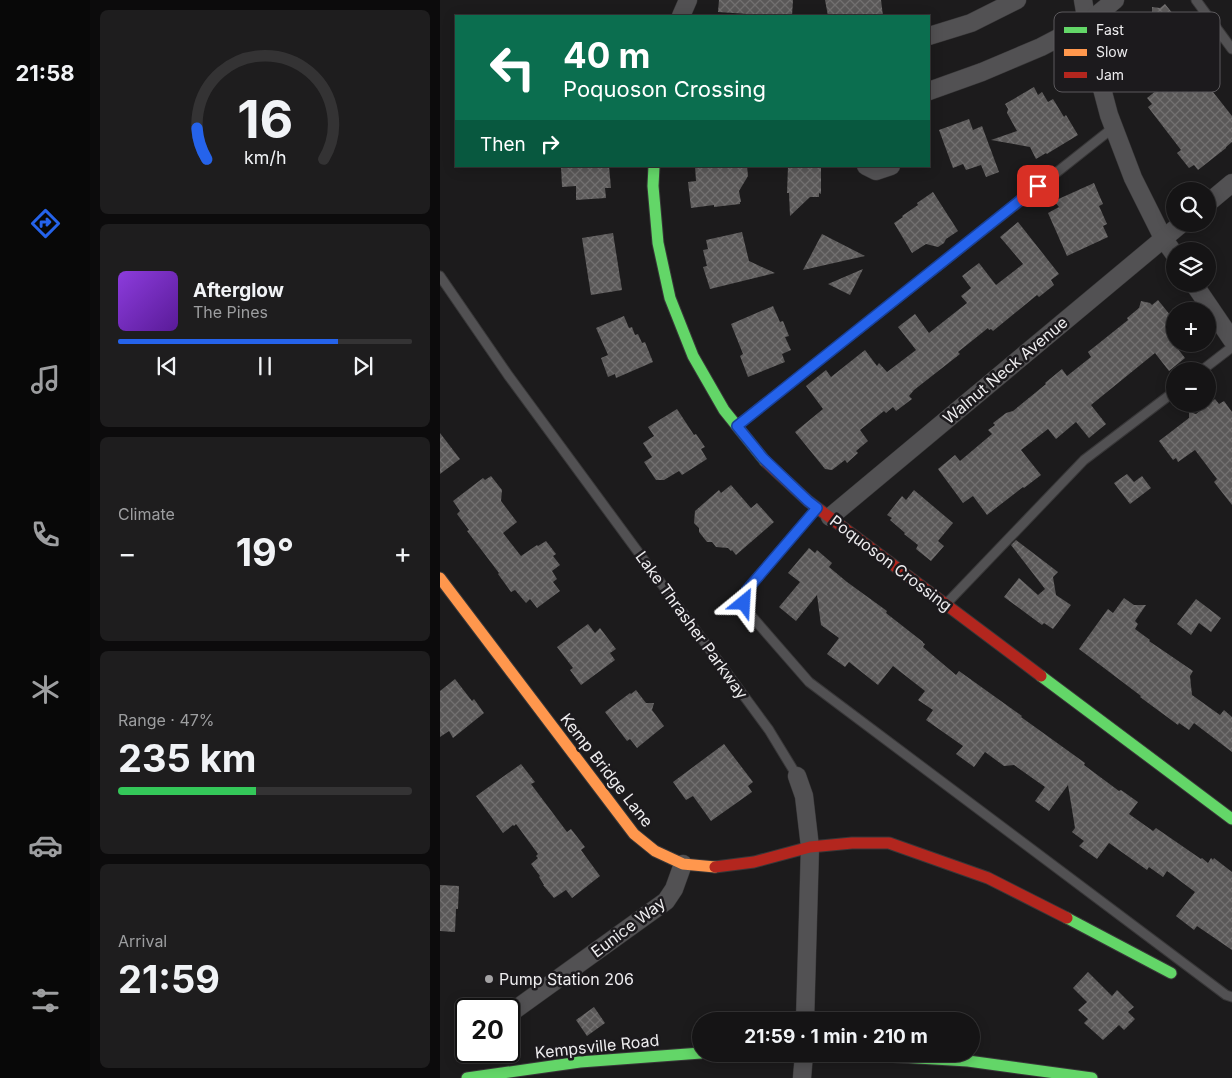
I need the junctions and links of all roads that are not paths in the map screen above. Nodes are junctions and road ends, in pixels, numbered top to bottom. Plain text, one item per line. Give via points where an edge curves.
1 (688, 0) edge
2 (1017, 0) edge
3 (1115, 0) edge
4 (1196, 0) edge
5 (1100, 12) edge
6 (1205, 12) edge
7 (681, 15) edge
8 (1220, 33) edge
9 (930, 36) edge
10 (1054, 39) edge
11 (1232, 49) edge
12 (930, 91) edge
13 (1104, 92) edge
14 (1114, 127) junction
15 (654, 167) edge
16 (868, 167) edge
17 (888, 167) edge
18 (1232, 183) edge
19 (1216, 196) edge
20 (1171, 232) edge
21 (1163, 238) junction
22 (1166, 242) edge
23 (440, 276) edge
24 (1199, 292) edge
25 (1232, 340) edge
26 (1232, 347) edge
27 (1213, 362) edge
28 (1166, 398) edge
29 (737, 426) junction
30 (824, 512) junction
31 (440, 578) edge
32 (946, 604) junction
33 (797, 776) joint
34 (1232, 819) edge
35 (810, 847) junction
36 (683, 864) junction
37 (1171, 973) dead end
38 (1232, 997) edge
39 (520, 1006) edge
40 (805, 1012) edge
41 (692, 1055) edge
42 (803, 1062) edge
43 (976, 1062) edge
44 (467, 1078) edge
45 (802, 1078) edge
46 (1092, 1078) edge

1 - 7 street
2 - 9 street via 971,23
3 - 5 street
4 - 6 lane
8 - 11 lane
10 - 12 street via 982,72
13 - 14 street
14 - 21 street via 1133,178
14 - 29 lane
15 - 29 street, Poquoson Crossing via 658,243 670,298 693,356
16 - 17 street via 876,171
18 - 19 street
20 - 21 street, Walnut Neck Avenue
21 - 22 street
21 - 30 street, Walnut Neck Avenue
23 - 33 lane, Lake Thrasher Parkway via 508,375 768,730
24 - 25 street
26 - 27 lane
28 - 32 lane via 1084,460
29 - 30 street, Poquoson Crossing via 763,458
30 - 32 street, Poquoson Crossing
30 - 38 lane via 746,591 744,603 748,612 809,682
31 - 36 street, Kemp Bridge Lane via 634,834 655,851
32 - 34 street, Poquoson Crossing
33 - 35 street, Lake Thrasher Parkway via 804,796
35 - 36 street, Kemp Bridge Lane via 754,862 715,867
35 - 37 street, Kemp Bridge Lane via 889,843 988,878
35 - 40 street, Lake Thrasher Parkway
36 - 39 street, Eunice Way via 674,890 666,901
41 - 44 street, Kempsville Road via 580,1062
42 - 45 street
43 - 46 street

